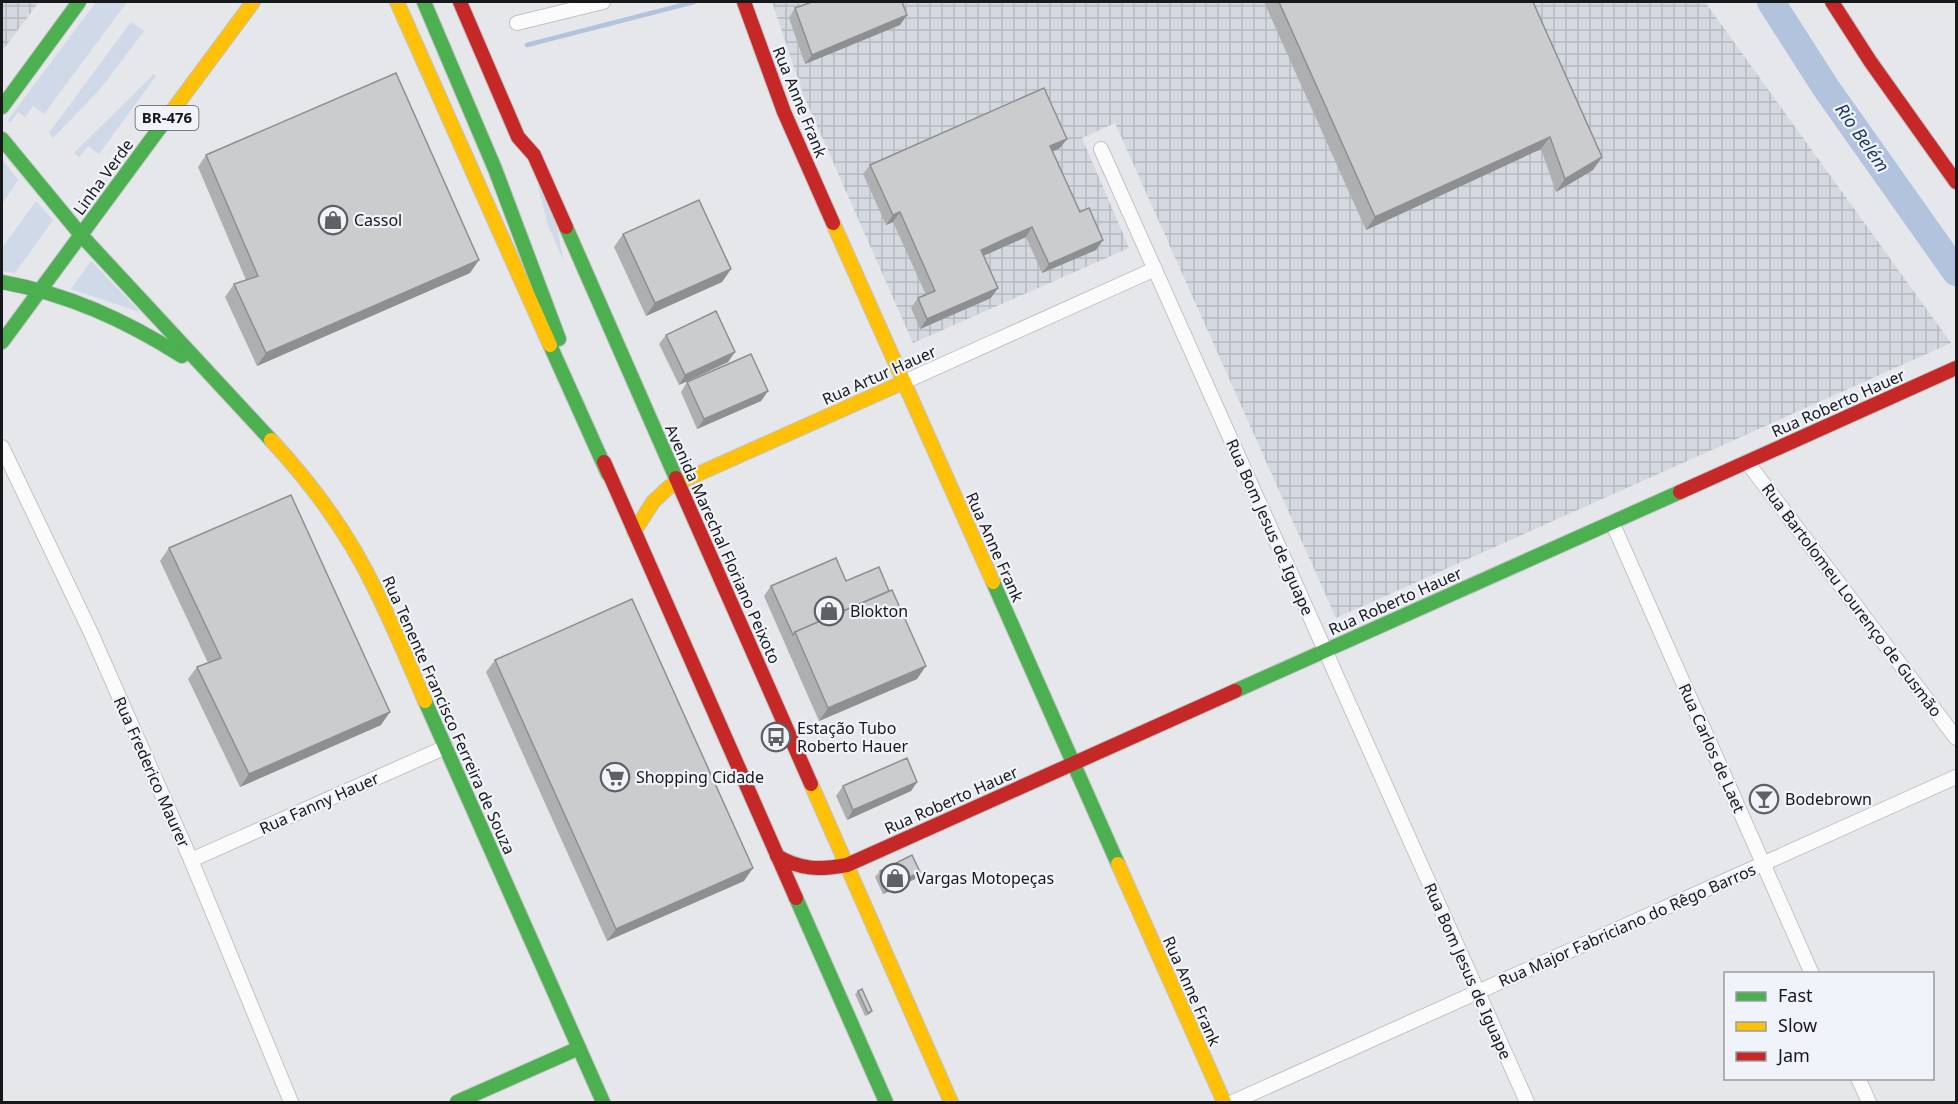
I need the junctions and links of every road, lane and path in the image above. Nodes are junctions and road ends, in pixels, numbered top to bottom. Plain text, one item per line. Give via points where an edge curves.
1 (79, 2) edge
2 (253, 2) edge
3 (397, 2) edge
4 (424, 2) edge
5 (460, 2) edge
6 (603, 2) edge
7 (744, 2) edge
8 (1832, 2) edge
9 (517, 23) dead end
10 (2, 107) edge
11 (481, 132) junction
12 (2, 139) edge
13 (1101, 148) dead end
14 (1956, 182) edge
15 (479, 185) junction
16 (81, 235) junction
17 (1155, 269) junction
18 (2, 282) edge
19 (40, 290) junction
20 (2, 342) edge
21 (1955, 371) edge
22 (211, 374) junction
23 (904, 382) junction
24 (2, 447) edge
25 (1747, 462) junction
26 (608, 474) junction
27 (679, 483) junction
28 (1612, 522) junction
29 (634, 532) junction
30 (1325, 651) junction
31 (1956, 738) edge
32 (446, 747) junction
33 (1073, 764) junction
34 (1956, 777) edge
35 (777, 856) junction
36 (191, 860) junction
37 (1763, 864) junction
38 (847, 865) junction
39 (1811, 972) edge
40 (1478, 992) junction
41 (579, 1048) junction
42 (1859, 1080) edge
43 (291, 1102) edge
44 (457, 1102) edge
45 (603, 1102) edge
46 (886, 1102) edge
47 (951, 1102) edge
48 (1224, 1102) edge
49 (1233, 1102) edge
50 (1527, 1102) edge
51 (1869, 1102) edge

1 - 10 main road
2 - 16 main road, Linha Verde / BR-476
3 - 15 main road
4 - 11 main road
5 - 27 main road, Avenida Marechal Floriano Peixoto via 518,137 534,155
6 - 9 street
7 - 23 main road, Rua Anne Frank via 784,112
8 - 14 main road
11 - 15 main road
11 - 26 main road
12 - 16 main road, Rua Tenente Francisco Ferreira de Souza
13 - 17 street, Rua Bom Jesus de Iguape
15 - 26 main road
16 - 19 main road, Linha Verde / BR-476
16 - 22 main road, Rua Tenente Francisco Ferreira de Souza
17 - 23 street, Rua Artur Hauer
17 - 30 street, Rua Bom Jesus de Iguape
18 - 19 main road, Rua Tenente Francisco Ferreira de Souza
19 - 20 main road, Linha Verde / BR-476
19 - 22 main road, Rua Tenente Francisco Ferreira de Souza via 122,319
21 - 25 main road, Rua Roberto Hauer
22 - 32 main road, Rua Tenente Francisco Ferreira de Souza via 290,459 333,516 376,590
23 - 27 main road, Rua Artur Hauer
23 - 33 main road, Rua Anne Frank
24 - 36 street, Rua Frederico Maurer via 91,633
25 - 28 main road, Rua Roberto Hauer
25 - 31 street, Rua Bartolomeu Lourenço de Gusmão
26 - 29 main road
27 - 29 main road, Rua Artur Hauer via 654,499
27 - 38 main road, Avenida Marechal Floriano Peixoto
28 - 30 main road, Rua Roberto Hauer
28 - 37 street, Rua Carlos de Laet
29 - 35 main road
30 - 33 main road, Rua Roberto Hauer
30 - 40 street, Rua Bom Jesus de Iguape
32 - 36 street, Rua Fanny Hauer
32 - 41 main road, Rua Tenente Francisco Ferreira de Souza
33 - 38 main road, Rua Roberto Hauer
33 - 48 main road, Rua Anne Frank
34 - 37 street, Rua Major Fabriciano do Rêgo Barros
35 - 38 main road, Rua Roberto Hauer via 790,864 820,871
35 - 46 main road
36 - 43 street, Rua Frederico Maurer
37 - 39 street, Rua Carlos de Laet
37 - 40 street, Rua Major Fabriciano do Rêgo Barros
38 - 47 main road, Avenida Marechal Floriano Peixoto
40 - 49 street, Rua Major Fabriciano do Rêgo Barros
40 - 50 street, Rua Bom Jesus de Iguape
41 - 44 main road
41 - 45 main road, Rua Tenente Francisco Ferreira de Souza
42 - 51 street

